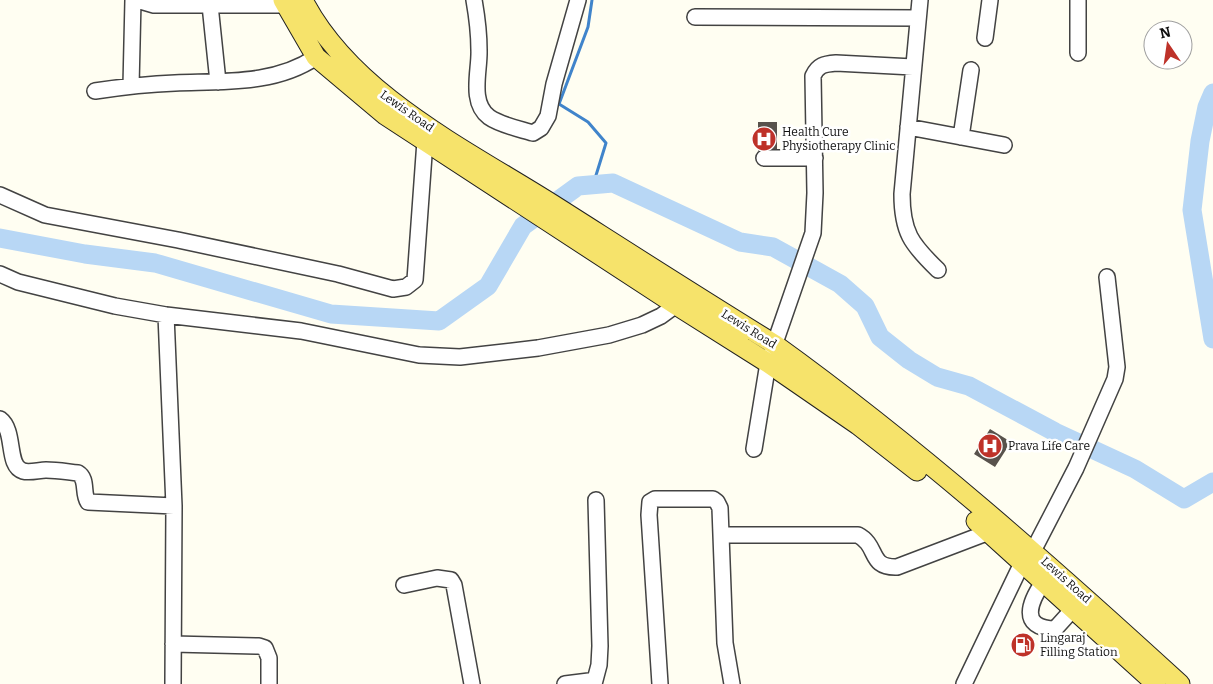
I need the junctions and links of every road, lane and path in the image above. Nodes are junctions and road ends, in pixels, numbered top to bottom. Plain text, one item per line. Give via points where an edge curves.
1 (133, 0) edge
2 (137, 0) edge
3 (474, 0) edge
4 (578, 0) edge
5 (920, 0) edge
6 (990, 0) edge
7 (1078, 0) edge
8 (210, 5) junction
9 (296, 8) edge
10 (695, 17) dead end
11 (918, 18) junction
12 (985, 38) dead end
13 (1078, 52) dead end
14 (316, 57) junction
15 (913, 67) junction
16 (971, 70) dead end
17 (218, 82) junction
18 (131, 86) junction
19 (95, 91) dead end
20 (908, 127) junction
21 (961, 137) junction
22 (438, 144) junction
23 (1004, 145) dead end
24 (764, 158) dead end
25 (815, 158) junction
26 (0, 195) edge
27 (938, 270) dead end
28 (0, 274) edge
29 (1107, 277) dead end
30 (671, 294) junction
31 (166, 315) junction
32 (774, 344) junction
33 (768, 363) junction
34 (0, 419) edge
35 (754, 448) dead end
36 (596, 500) dead end
37 (174, 506) junction
38 (989, 532) junction
39 (722, 535) junction
40 (1028, 556) junction
41 (1044, 581) junction
42 (404, 585) dead end
43 (1074, 608) junction
44 (1098, 620) junction
45 (173, 644) junction
46 (1150, 681) edge
47 (172, 684) edge
48 (269, 684) edge
49 (472, 684) edge
50 (565, 684) edge
51 (594, 684) edge
52 (660, 684) edge
53 (732, 684) edge
54 (964, 684) edge
55 (1180, 684) edge

1 - 18 street
2 - 8 street via 154,5
3 - 4 street via 479,24 480,54 476,78 481,104 488,116 533,133 541,128 548,116
5 - 11 street
6 - 12 street
7 - 13 street
8 - 9 street
8 - 17 street
9 - 14 main road, Lewis Road
9 - 22 main road, Lewis Road via 371,85
10 - 11 street
11 - 15 street
14 - 17 street via 289,72 267,78
14 - 22 main road, Lewis Road via 385,115
15 - 20 street
15 - 25 street via 836,63 824,64 817,69 814,76
16 - 21 street
17 - 18 street
18 - 19 street
20 - 21 street
20 - 27 street via 902,194 904,225 914,245
21 - 23 street
22 - 26 street via 415,280 406,287 394,288 206,246 45,215
22 - 30 main road, Lewis Road
24 - 25 street
25 - 32 street via 813,234
28 - 31 street via 18,282 105,304
29 - 40 street via 1117,367 1115,379 1076,468
30 - 31 street via 661,316 609,335 460,357 419,355 301,331
30 - 32 main road, Lewis Road
30 - 33 main road, Lewis Road
31 - 37 street
32 - 33 street
32 - 40 main road, Lewis Road via 883,426
33 - 35 street
33 - 38 main road, Lewis Road via 858,425
34 - 37 street via 7,427 18,469 25,472 78,472 83,479 88,502
36 - 51 street via 600,637 599,665
37 - 45 street
38 - 39 street via 898,567 886,568 880,564 865,538 858,535
38 - 40 main road, Lewis Road
39 - 52 street via 720,508 713,499 655,499 650,502
39 - 53 street via 725,643
40 - 41 main road, Lewis Road
40 - 44 main road, Lewis Road
40 - 54 street
41 - 43 main road, Lewis Road
41 - 43 street via 1034,594 1030,611 1033,622 1055,629
42 - 49 street via 437,578 451,580
43 - 44 main road, Lewis Road
44 - 46 main road, Lewis Road
44 - 55 main road, Lewis Road
45 - 47 street
45 - 48 street via 264,648 269,658
50 - 51 street via 589,681

